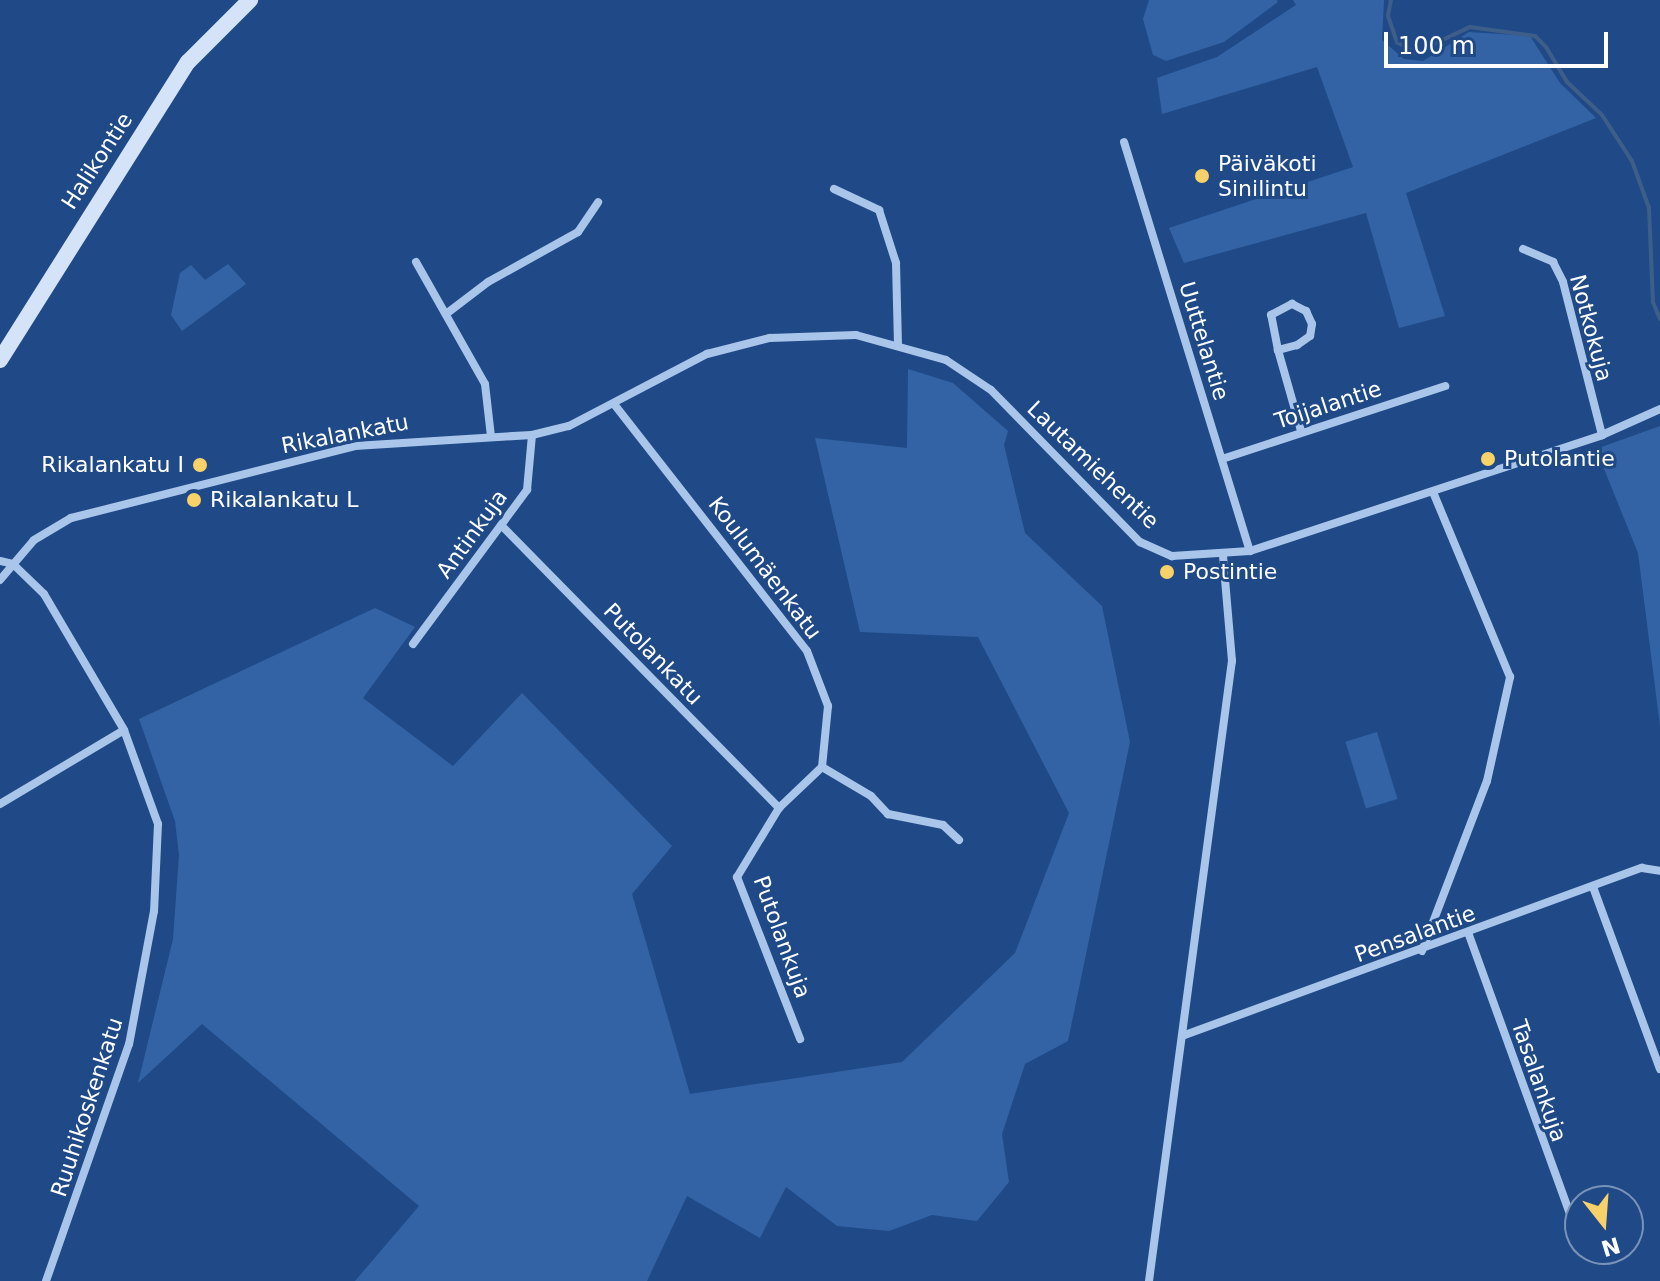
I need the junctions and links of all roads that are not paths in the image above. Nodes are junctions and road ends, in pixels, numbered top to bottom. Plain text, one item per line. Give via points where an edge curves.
1 (250, 0) edge
2 (1124, 142) dead end
3 (834, 189) dead end
4 (598, 202) dead end
5 (1523, 249) dead end
6 (416, 262) dead end
7 (446, 314) junction
8 (898, 344) junction
9 (1278, 350) junction
10 (0, 360) edge
11 (690, 361) joint
12 (1445, 386) dead end
13 (614, 404) junction
14 (1660, 409) edge
15 (1301, 431) junction
16 (532, 435) junction
17 (1602, 435) junction
18 (491, 437) junction
19 (1222, 459) junction
20 (1433, 492) junction
21 (501, 525) junction
22 (1250, 551) junction
23 (1223, 556) junction
24 (0, 561) edge
25 (13, 564) junction
26 (0, 580) edge
27 (413, 644) dead end
28 (124, 730) junction
29 (822, 767) junction
30 (0, 804) edge
31 (779, 808) junction
32 (959, 840) dead end
33 (1660, 871) edge
34 (1593, 887) junction
35 (1469, 935) junction
36 (1422, 951) junction
37 (1182, 1036) junction
38 (800, 1039) dead end
39 (1660, 1069) edge
40 (1564, 1198) edge
41 (46, 1281) edge
42 (1149, 1281) edge

1 - 10 main road, Halikontie via 188,62
2 - 19 street, Uuttelantie
3 - 8 street via 879,210 896,263
4 - 7 street via 578,232 488,282
5 - 17 street, Notkokuja via 1553,262 1563,282
6 - 7 street
7 - 18 street via 485,384
8 - 11 street, Lautamiehentie via 856,335 785,337
8 - 23 street, Lautamiehentie via 946,360 991,390 1140,542 1172,556
9 - 9 street via 1310,336 1306,311 1292,304 1271,315
9 - 15 street
11 - 13 street, Rikalankatu
12 - 15 street, Toijalantie
13 - 16 street, Rikalankatu via 569,426
13 - 29 street, Koulumäenkatu via 807,651 828,706
14 - 17 street, Lautamiehentie
15 - 19 street, Toijalantie
16 - 18 street, Rikalankatu
16 - 21 street, Antinkuja via 527,490
17 - 20 street, Lautamiehentie
18 - 25 street, Rikalankatu via 355,446 152,495 71,518 34,540
19 - 22 street, Uuttelantie
20 - 22 street, Lautamiehentie
20 - 36 street via 1510,677 1487,781
21 - 27 street, Antinkuja
21 - 31 street, Putolankatu
22 - 23 street, Lautamiehentie
23 - 37 street via 1232,661
24 - 25 street
25 - 26 street, Rikalankatu
25 - 28 street, Ruuhikoskenkatu via 44,594
28 - 30 street
28 - 41 street, Ruuhikoskenkatu via 158,824 147,964 117,1088
29 - 31 street
29 - 32 street via 871,796 888,814 943,825
31 - 38 street, Putolankuja via 737,877
33 - 34 street, Pensalantie via 1642,868
34 - 35 street, Pensalantie
34 - 39 street
35 - 36 street, Pensalantie
35 - 40 street, Tasalankuja
36 - 37 street, Pensalantie
37 - 42 street

